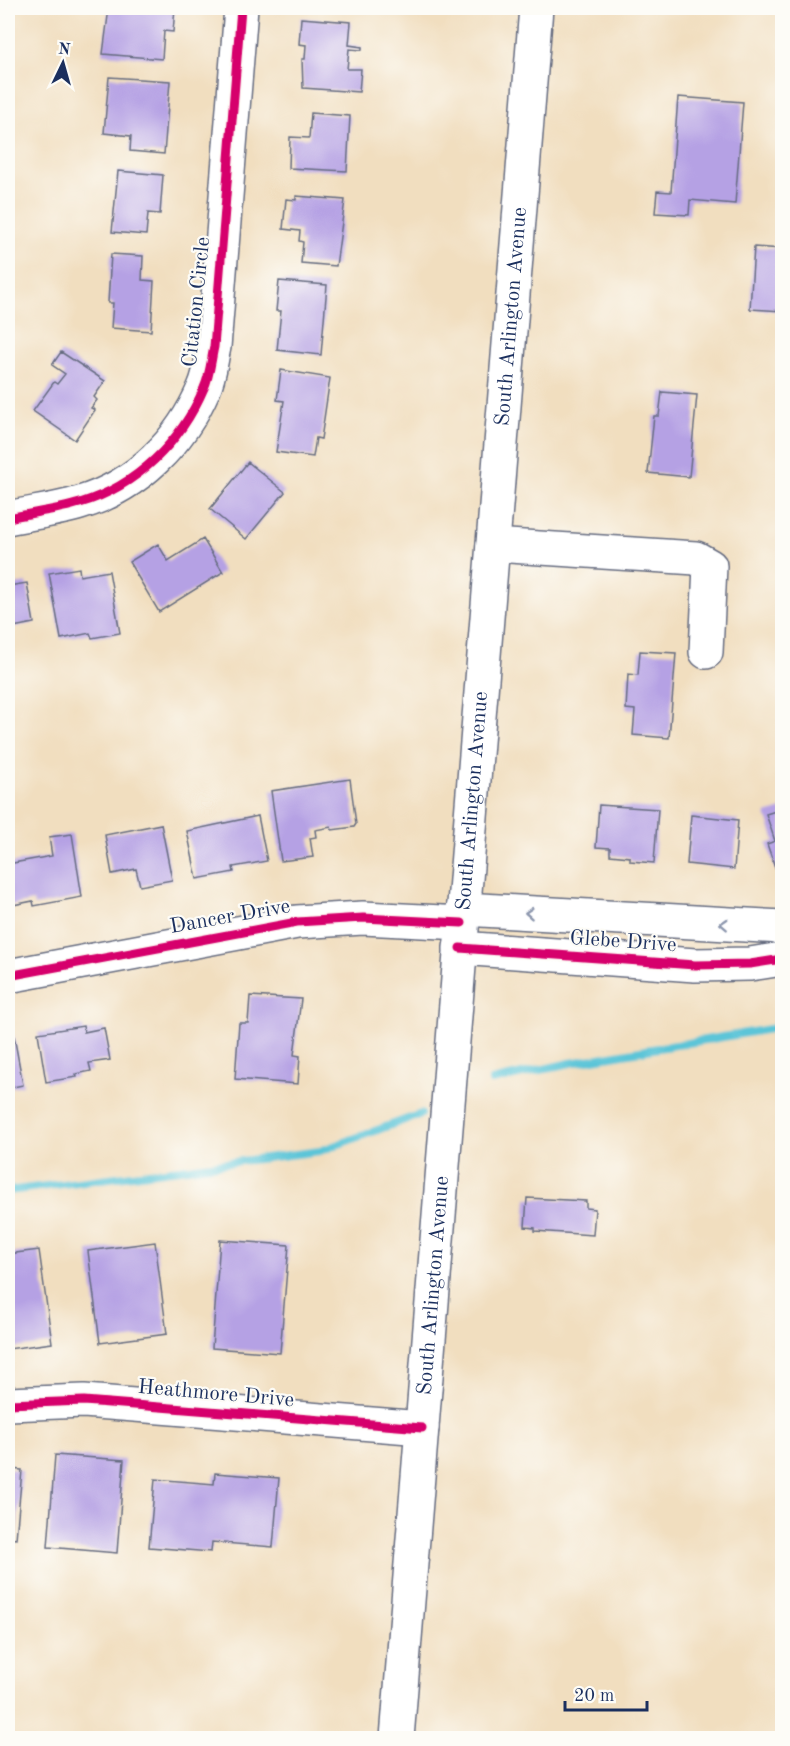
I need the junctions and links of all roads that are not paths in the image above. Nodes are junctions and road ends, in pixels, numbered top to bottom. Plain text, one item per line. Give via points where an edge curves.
1 (241, 8) edge
2 (536, 8) edge
3 (8, 518) edge
4 (493, 545) junction
5 (706, 652) dead end
6 (667, 921) junction
7 (462, 927) junction
8 (783, 927) edge
9 (783, 959) edge
10 (664, 963) junction
11 (8, 976) edge
12 (8, 1404) edge
13 (422, 1428) junction
14 (397, 1738) edge

1 - 3 street, Citation Circle via 214,347 205,386 182,431 157,459 116,488 80,503
2 - 4 street, South Arlington Avenue
4 - 5 street via 696,558 710,566
4 - 7 street, South Arlington Avenue
6 -> 7 street, Glebe Drive
8 -> 6 street, Glebe Drive
6 - 10 street
7 - 10 street, Glebe Drive
7 - 11 street, Dancer Drive via 363,918 297,922
7 - 13 street, South Arlington Avenue
9 - 10 street, Glebe Drive via 750,964
12 - 13 street, Heathmore Drive via 84,1401
13 - 14 street, South Arlington Avenue

